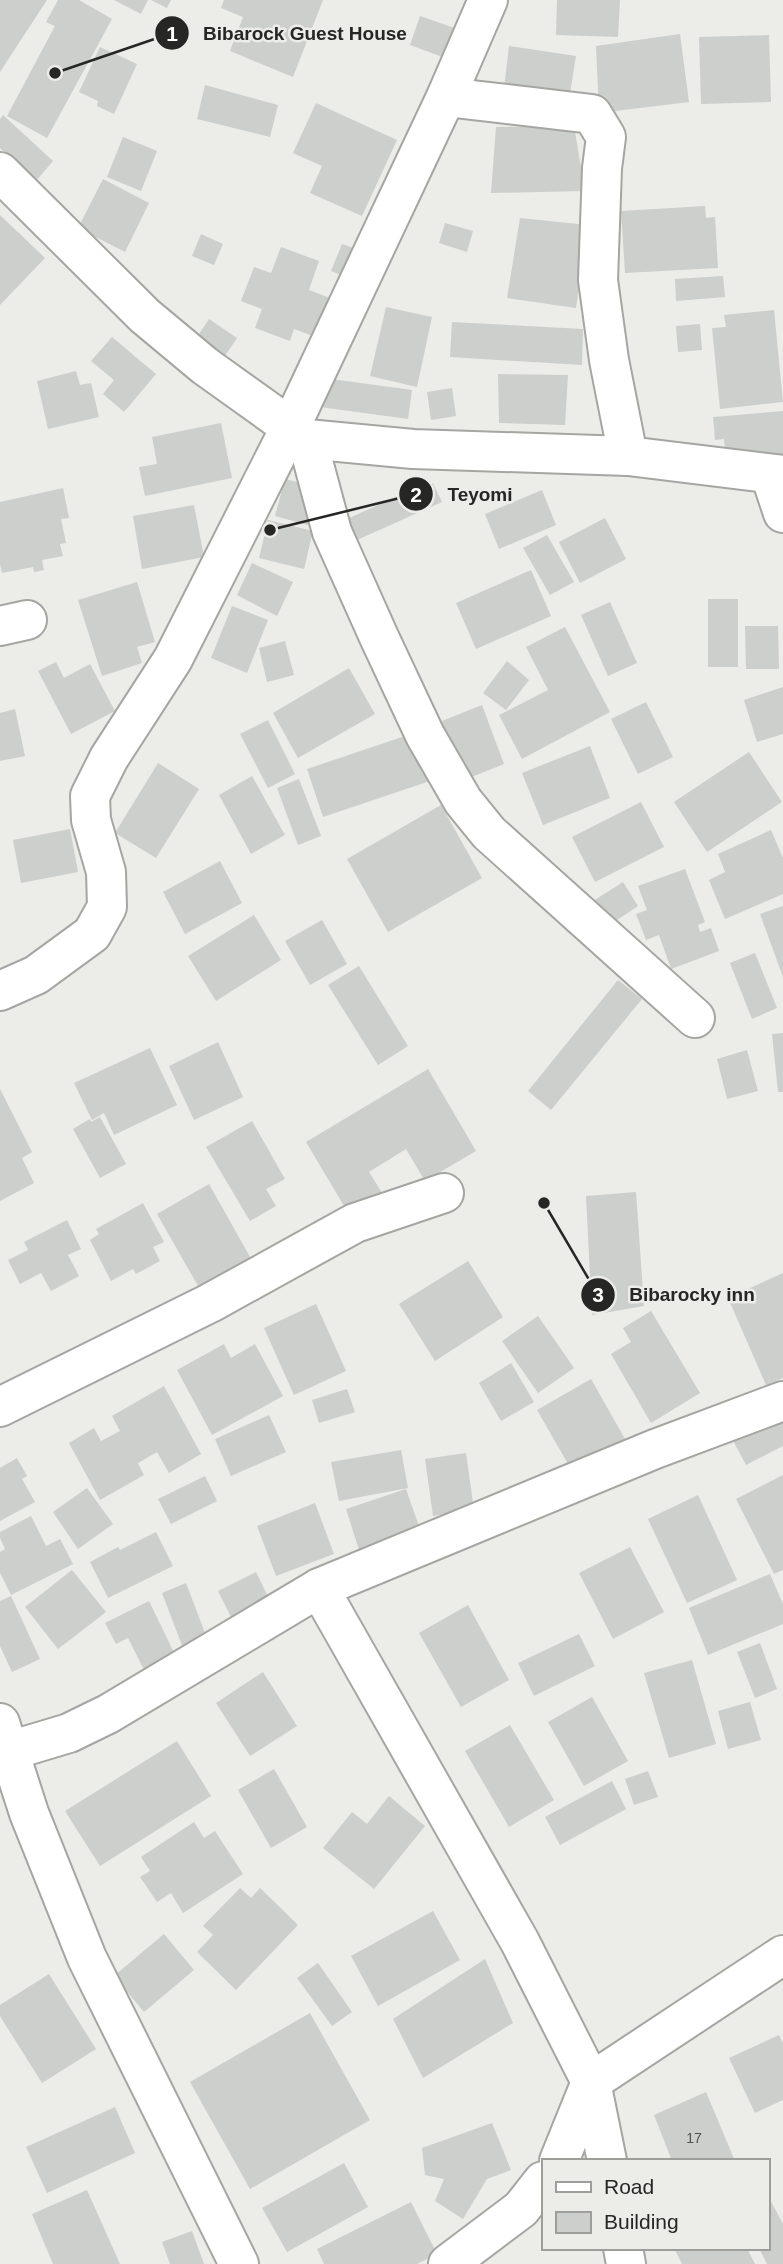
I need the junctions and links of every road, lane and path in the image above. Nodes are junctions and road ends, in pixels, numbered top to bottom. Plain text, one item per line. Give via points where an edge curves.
1 (488, 0) edge
2 (446, 97) junction
3 (0, 172) edge
4 (299, 434) junction
5 (628, 456) junction
6 (776, 474) edge
7 (783, 513) edge
8 (0, 991) edge
9 (695, 1018) dead end
10 (444, 1193) dead end
11 (783, 1401) edge
12 (0, 1407) edge
13 (319, 1588) junction
14 (4, 1737) edge
15 (783, 1955) edge
16 (591, 2082) junction
17 (560, 2159) edge
18 (607, 2159) edge
19 (542, 2182) edge
20 (239, 2264) edge
21 (449, 2264) edge

1 - 2 street
2 - 4 street
2 - 5 street via 592,114 607,137 598,280
3 - 4 street via 145,316
4 - 5 street via 413,449
4 - 8 street via 90,796 91,820 106,872 107,907 92,933 36,975
4 - 9 street via 331,531 425,735 463,800 489,833
5 - 6 street
6 - 7 street
10 - 12 street via 355,1223 210,1303
11 - 13 street
13 - 14 street via 69,1734
13 - 16 street via 520,1942
14 - 20 street via 87,1958
15 - 16 street
16 - 17 street
16 - 18 street
19 - 21 street via 522,2209

